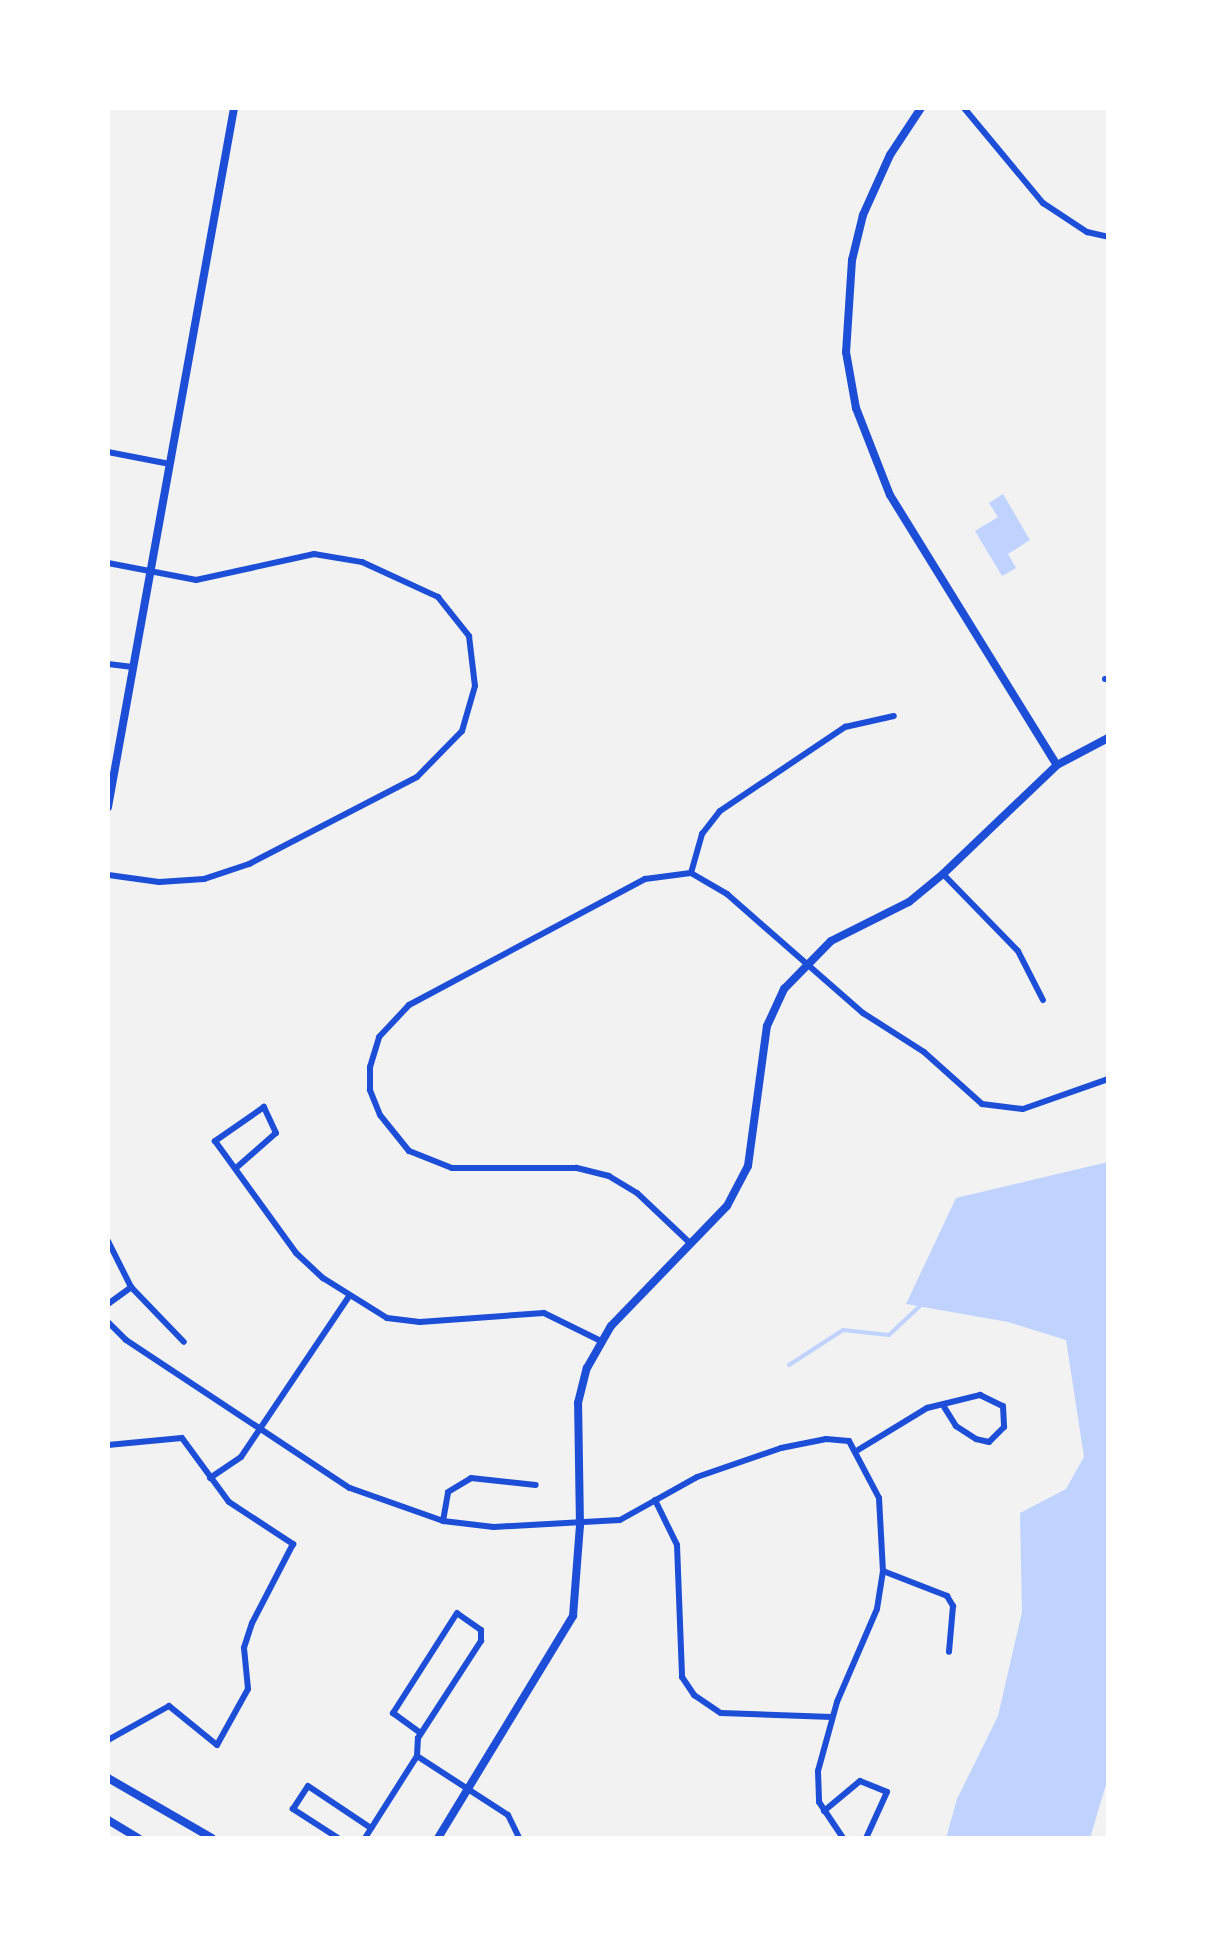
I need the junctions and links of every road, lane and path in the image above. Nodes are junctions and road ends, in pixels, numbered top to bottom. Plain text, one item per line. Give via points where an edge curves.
1 (234, 108) edge
2 (921, 108) edge
3 (964, 108) edge
4 (1108, 237) edge
5 (108, 452) edge
6 (170, 464) junction
7 (108, 563) edge
8 (150, 571) junction
9 (108, 664) edge
10 (133, 668) junction
11 (894, 716) dead end
12 (1108, 738) edge
13 (1057, 765) junction
14 (108, 807) edge
15 (691, 873) junction
16 (943, 874) junction
17 (108, 875) edge
18 (807, 965) junction
19 (1043, 1000) dead end
20 (1108, 1079) edge
21 (236, 1168) junction
22 (108, 1241) edge
23 (691, 1244) junction
24 (131, 1287) junction
25 (349, 1296) junction
26 (108, 1304) edge
27 (108, 1322) edge
28 (601, 1341) junction
29 (184, 1342) dead end
30 (944, 1407) junction
31 (260, 1429) junction
32 (108, 1445) edge
33 (858, 1450) junction
34 (210, 1478) junction
35 (536, 1485) dead end
36 (655, 1500) junction
37 (443, 1521) junction
38 (580, 1526) junction
39 (883, 1571) junction
40 (949, 1652) dead end
41 (832, 1717) junction
42 (421, 1732) junction
43 (108, 1740) edge
44 (417, 1756) junction
45 (108, 1778) edge
46 (469, 1789) junction
47 (824, 1812) junction
48 (108, 1820) edge
49 (371, 1827) junction
50 (138, 1838) edge
51 (212, 1838) edge
52 (338, 1838) edge
53 (365, 1838) edge
54 (438, 1838) edge
55 (519, 1838) edge
56 (843, 1838) edge
57 (866, 1838) edge

1 - 6 street
2 - 13 street via 890,155 863,215 852,260 846,352 856,408 890,495
3 - 4 street via 1043,203 1087,232
5 - 6 street
6 - 8 street
7 - 8 street
8 - 10 street
8 - 17 street via 212,580 278,558 314,554 391,571 426,589 458,621 471,646 475,686 462,731 417,777 277,850 204,879
9 - 10 street
10 - 14 street
11 - 15 street via 846,727 720,811 702,834
12 - 13 street
13 - 16 street
15 - 18 street via 727,894
15 - 23 street via 645,879 409,1005 379,1037 370,1067 380,1115 409,1151 452,1168 576,1168 609,1176 637,1193
16 - 18 street via 909,902 831,941
16 - 19 street via 1018,951
18 - 20 street via 863,1013 924,1052 982,1104 1023,1109
18 - 23 street via 784,989 767,1026 748,1166 727,1206
21 - 21 street via 215,1141 264,1107 276,1133
21 - 25 street via 296,1253
22 - 24 street
23 - 28 street
24 - 26 street
24 - 29 street
25 - 28 street via 399,1321 544,1313
25 - 31 street
27 - 31 street
28 - 38 street via 578,1403
30 - 30 street via 980,1395 994,1398 1004,1406 1004,1426 989,1442 976,1439 956,1426
30 - 33 street via 927,1408
31 - 34 street via 241,1457
31 - 37 street via 370,1499
32 - 34 street via 182,1437
33 - 36 street via 839,1438 781,1448 697,1478
33 - 39 street via 879,1498
34 - 43 street via 235,1507 293,1544 244,1648 245,1698 217,1745 169,1707
35 - 37 street via 471,1478 448,1492
36 - 38 street via 620,1520
36 - 41 street via 677,1545 682,1677 694,1695 721,1713
37 - 38 street via 494,1527
38 - 46 street via 573,1616
39 - 40 street via 947,1596 953,1606
39 - 41 street via 877,1609
41 - 47 street via 816,1788
42 - 42 street via 393,1713 457,1613 483,1635
42 - 44 street
44 - 46 street
44 - 49 street
45 - 51 main road
46 - 54 street
46 - 55 street via 508,1815
47 - 56 street
47 - 57 street via 860,1781 887,1792
48 - 50 main road
49 - 52 street via 308,1786 293,1809
49 - 53 street

